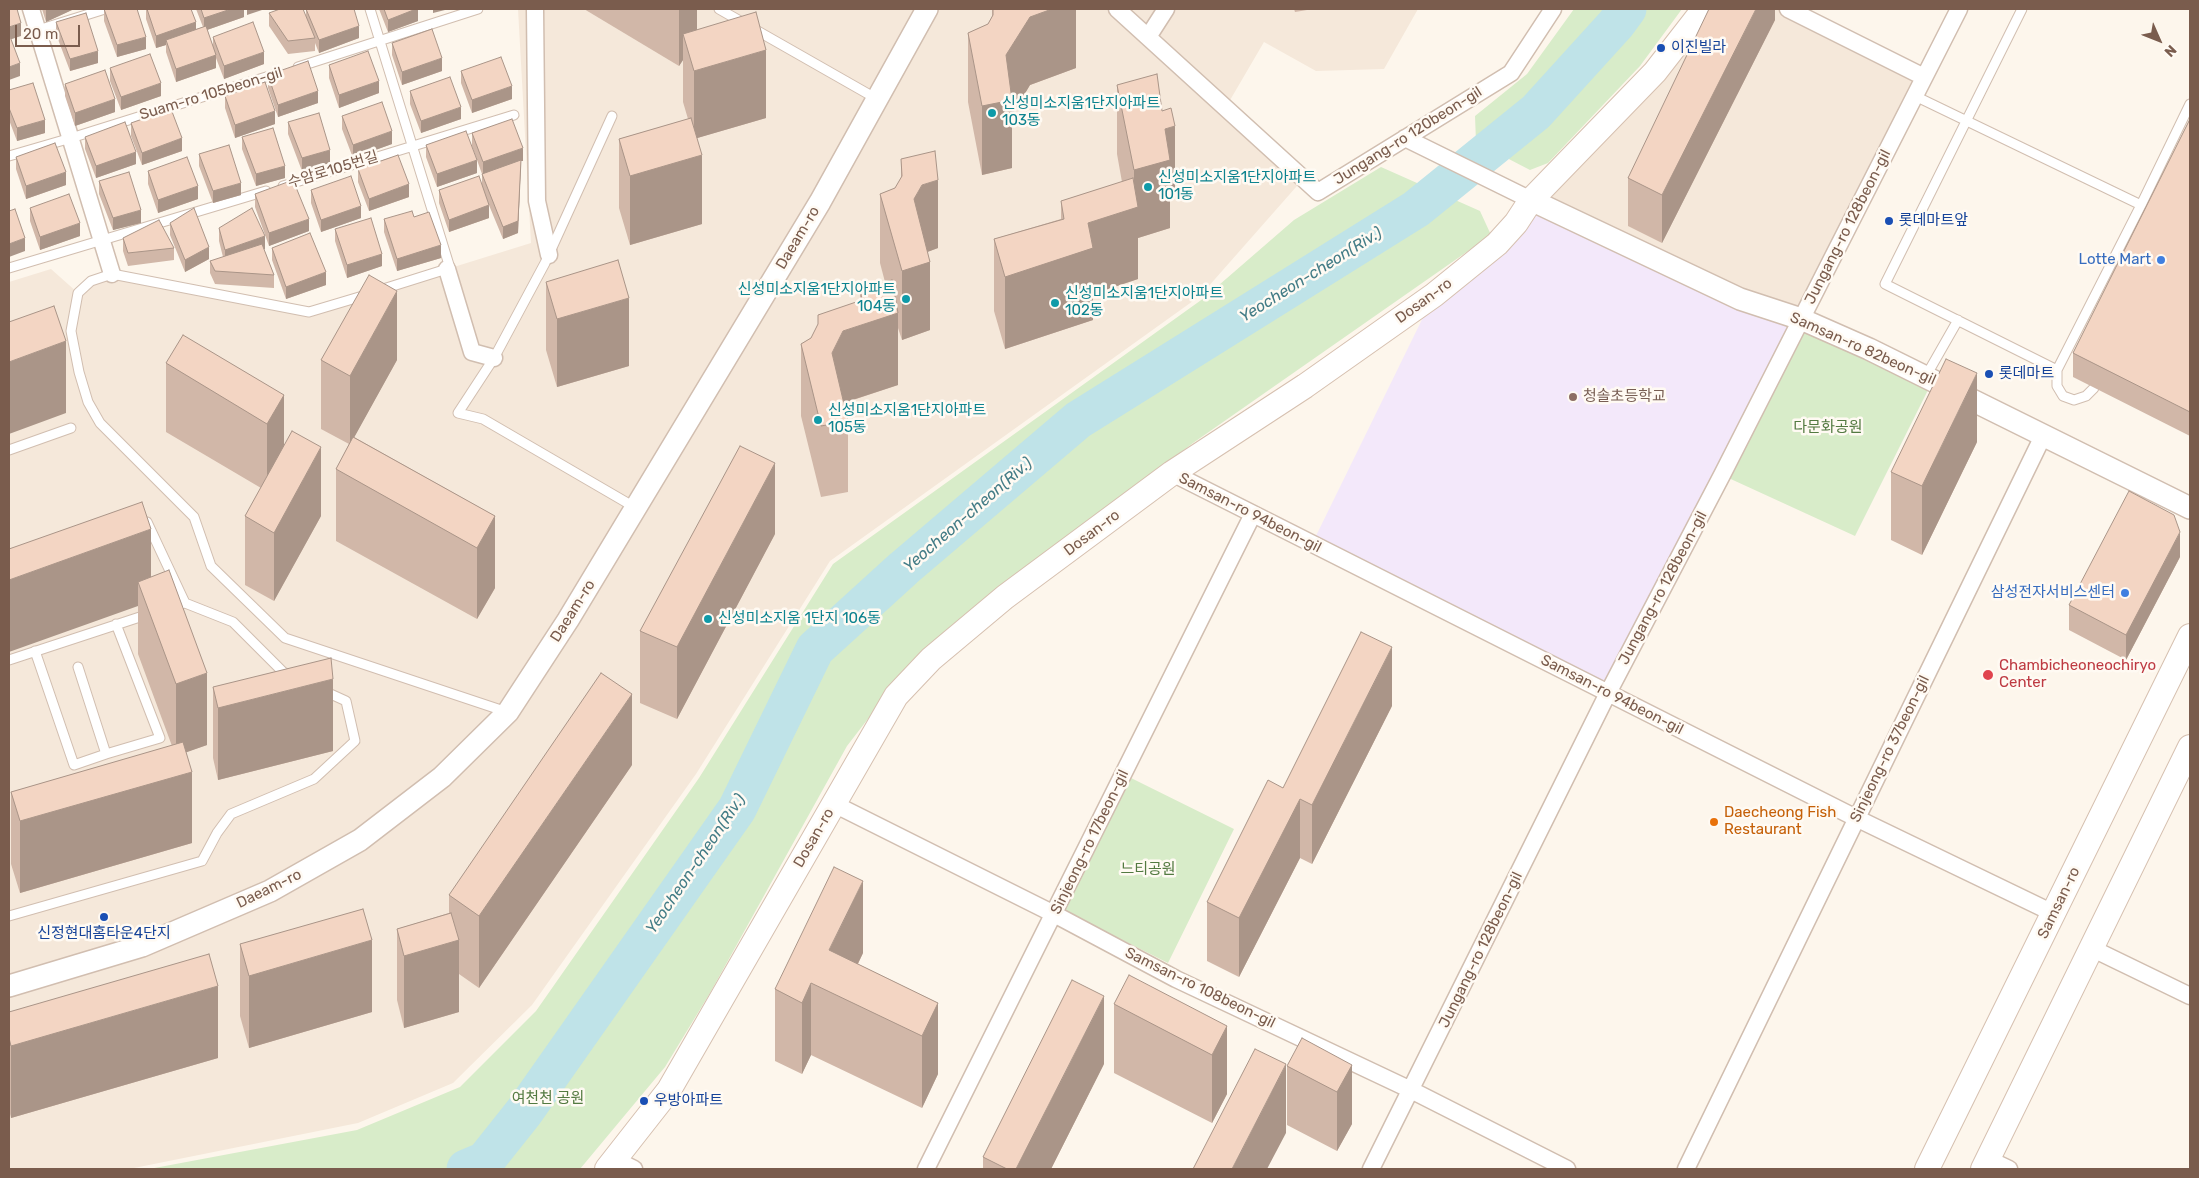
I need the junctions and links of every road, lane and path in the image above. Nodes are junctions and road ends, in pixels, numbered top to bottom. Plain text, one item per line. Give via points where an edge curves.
1 (31, 9) edge
2 (105, 9) edge
3 (370, 9) edge
4 (478, 9) edge
5 (535, 9) edge
6 (719, 9) edge
7 (927, 9) edge
8 (1117, 9) edge
9 (1166, 9) edge
10 (1553, 9) edge
11 (1704, 9) edge
12 (1788, 9) edge
13 (1959, 9) edge
14 (2022, 9) edge
15 (38, 30) junction
16 (1148, 37) junction
17 (380, 41) junction
18 (1924, 76) junction
19 (1914, 96) junction
20 (877, 99) junction
21 (2190, 104) edge
22 (514, 115) dead end
23 (612, 116) dead end
24 (1968, 121) junction
25 (71, 138) junction
26 (1405, 138) junction
27 (412, 146) junction
28 (9, 156) edge
29 (1530, 200) junction
30 (2142, 205) junction
31 (102, 242) junction
32 (549, 255) junction
33 (9, 268) edge
34 (447, 269) junction
35 (112, 274) junction
36 (1801, 319) junction
37 (1958, 320) junction
38 (2083, 320) junction
39 (2092, 324) edge
40 (494, 358) junction
41 (2057, 370) junction
42 (1926, 376) junction
43 (2094, 388) dead end
44 (71, 428) dead end
45 (2043, 436) junction
46 (9, 450) edge
47 (1172, 473) junction
48 (636, 508) junction
49 (2190, 508) edge
50 (1253, 514) junction
51 (144, 518) edge
52 (185, 603) junction
53 (116, 624) junction
54 (2190, 636) edge
55 (35, 651) junction
56 (9, 660) edge
57 (78, 667) dead end
58 (301, 680) edge
59 (319, 689) edge
60 (1608, 693) junction
61 (508, 712) junction
62 (2190, 747) edge
63 (106, 754) junction
64 (834, 804) junction
65 (1856, 818) junction
66 (2053, 913) junction
67 (1054, 914) junction
68 (9, 916) edge
69 (2091, 948) junction
70 (9, 986) edge
71 (2190, 996) edge
72 (1411, 1090) junction
73 (1985, 1164) edge
74 (619, 1166) edge
75 (926, 1169) edge
76 (1371, 1169) edge
77 (1567, 1169) edge
78 (1686, 1169) edge
79 (1927, 1169) edge
80 (2009, 1169) edge

1 - 15 street
2 - 15 lane
3 - 17 lane
4 - 17 lane
5 - 32 street via 537,201
6 - 20 lane
7 - 20 street, Daeam-ro
8 - 16 street, Jungang-ro 120beon-gil
9 - 16 street
10 - 26 street, Jungang-ro 120beon-gil via 1511,73
11 - 29 main road, Dosan-ro via 1654,72
12 - 18 street
13 - 18 street, Jungang-ro 128beon-gil
14 - 24 lane
15 - 25 street
16 - 26 street, Jungang-ro 120beon-gil via 1318,192
17 - 25 lane, Suam-ro 105beon-gil
17 - 27 lane
18 - 19 street, Jungang-ro 128beon-gil
19 - 24 lane
19 - 36 street, Jungang-ro 128beon-gil
20 - 48 street, Daeam-ro via 820,202
21 - 30 lane
22 - 27 lane, 수암로105번길
23 - 32 lane
24 - 30 lane
24 - 37 lane via 1885,284
25 - 28 lane, Suam-ro 105beon-gil
25 - 31 street
26 - 29 street
27 - 31 lane, 수암로105번길
27 - 34 lane via 450,268
29 - 36 street, Samsan-ro 82beon-gil via 1740,299
29 - 47 main road, Dosan-ro via 1516,223 1497,244 1434,295 1305,386
30 - 38 lane
31 - 33 lane, 수암로105번길
31 - 35 street
32 - 40 lane
34 - 35 lane via 309,312
34 - 40 street via 472,352
35 - 61 lane via 91,281 78,293 76,303 71,331 88,402 100,423 194,517 211,566 285,638
36 - 42 street, Samsan-ro 82beon-gil
36 - 60 street, Jungang-ro 128beon-gil
37 - 41 lane
37 - 42 lane
38 - 39 lane
38 - 41 lane
40 - 48 lane via 458,413 483,419
41 - 43 lane via 2057,386 2063,396 2074,400 2086,396
42 - 45 street, Samsan-ro 82beon-gil
44 - 46 lane
45 - 49 street, Samsan-ro 82beon-gil
45 - 65 street, Sinjeong-ro 37beon-gil
47 - 50 street, Samsan-ro 94beon-gil
47 - 64 main road, Dosan-ro via 1005,597 932,659 896,696
48 - 61 street, Daeam-ro
50 - 60 street, Samsan-ro 94beon-gil
50 - 67 street, Sinjeong-ro 17beon-gil
51 - 52 lane
52 - 53 lane
52 - 58 lane via 233,622 283,672
53 - 55 lane
53 - 63 lane via 160,738
54 - 66 main road, Samsan-ro
55 - 56 lane
55 - 63 lane via 74,765
57 - 63 lane
59 - 68 lane via 346,701 355,741 314,779 231,814 202,861
60 - 65 street, Samsan-ro 94beon-gil
60 - 72 street, Jungang-ro 128beon-gil
61 - 70 street, Daeam-ro via 442,777 360,840 270,891 142,946
62 - 69 main road
64 - 67 street, Samsan-ro 108beon-gil
64 - 74 main road, Dosan-ro via 669,1090
65 - 66 street, Samsan-ro 94beon-gil
65 - 78 street, Sinjeong-ro 37beon-gil
66 - 79 main road, Samsan-ro
67 - 72 street, Samsan-ro 108beon-gil via 1176,979
67 - 75 street, Sinjeong-ro 17beon-gil
69 - 71 street
69 - 73 main road
72 - 76 street, Jungang-ro 128beon-gil
72 - 77 street, Samsan-ro 108beon-gil
73 - 80 street

